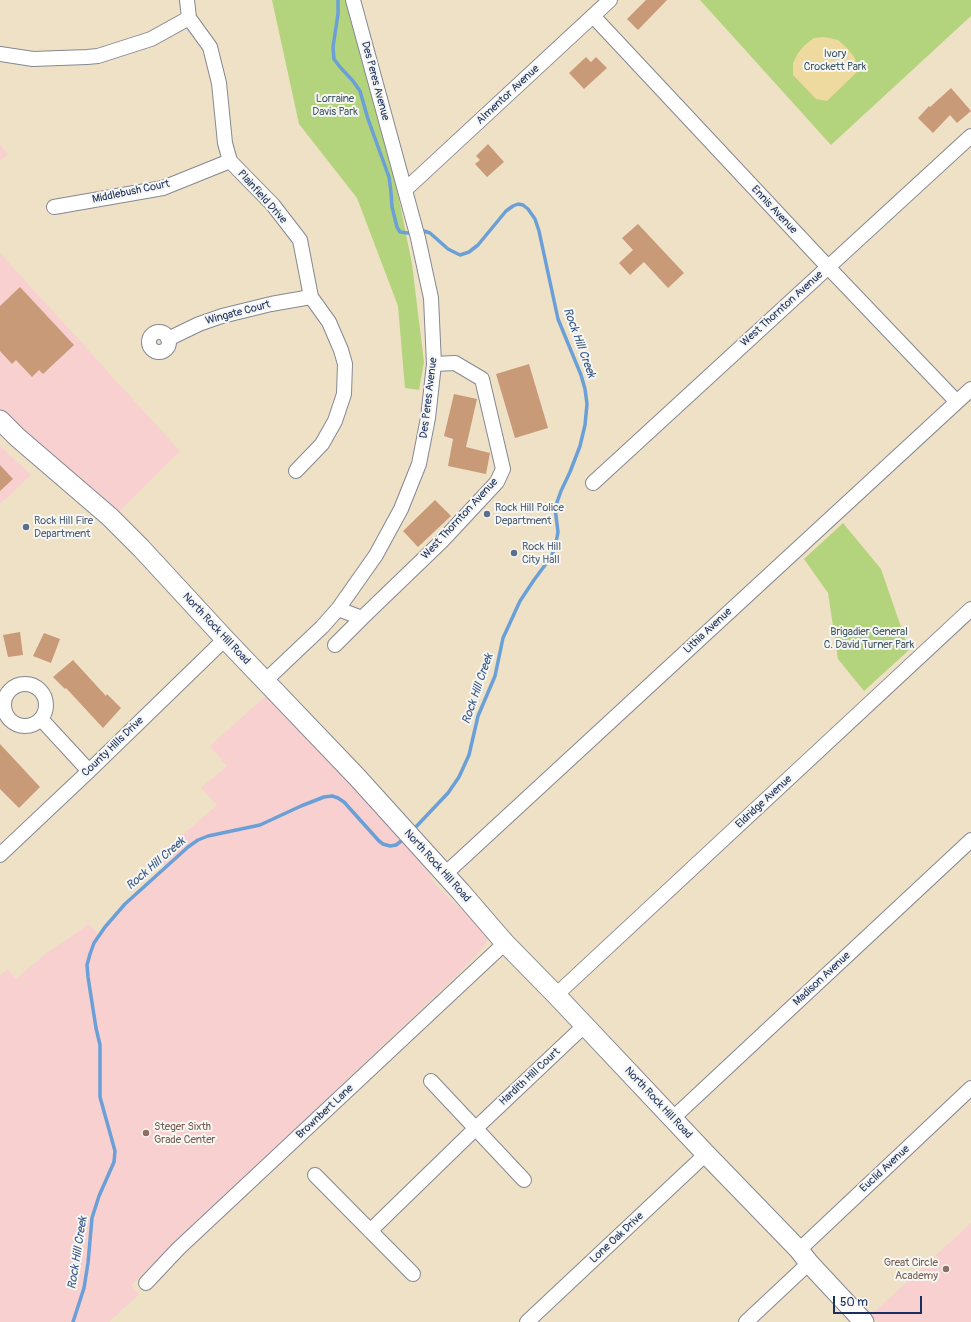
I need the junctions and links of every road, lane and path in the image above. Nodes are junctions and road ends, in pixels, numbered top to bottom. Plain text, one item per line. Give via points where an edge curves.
1 (187, 0) edge
2 (353, 0) edge
3 (610, 0) edge
4 (593, 16) junction
5 (189, 18) junction
6 (0, 54) edge
7 (971, 136) edge
8 (230, 161) junction
9 (405, 190) junction
10 (54, 207) dead end
11 (828, 268) junction
12 (311, 297) junction
13 (168, 339) dead end
14 (434, 364) junction
15 (971, 389) edge
16 (956, 402) junction
17 (0, 420) edge
18 (296, 471) dead end
19 (593, 483) dead end
20 (338, 609) junction
21 (971, 609) edge
22 (362, 618) junction
23 (225, 639) junction
24 (335, 645) dead end
25 (265, 681) junction
26 (41, 719) dead end
27 (89, 771) junction
28 (971, 840) edge
29 (0, 855) edge
30 (445, 874) junction
31 (505, 943) junction
32 (556, 995) junction
33 (585, 1025) junction
34 (431, 1081) dead end
35 (971, 1088) edge
36 (672, 1118) junction
37 (475, 1129) junction
38 (706, 1154) junction
39 (315, 1175) dead end
40 (524, 1180) dead end
41 (370, 1231) junction
42 (804, 1256) junction
43 (413, 1274) dead end
44 (146, 1283) dead end
45 (527, 1322) edge
46 (746, 1322) edge
47 (864, 1322) edge

1 - 5 street, Plainfield Drive
2 - 9 street, Des Peres Avenue
3 - 4 street, Almentor Avenue
4 - 9 street, Almentor Avenue
4 - 11 street, Ennis Avenue
5 - 6 street via 151,39 98,56 33,59
5 - 8 street, Plainfield Drive via 210,47 219,83 225,143
7 - 11 street, West Thornton Avenue
8 - 10 street, Middlebush Court via 163,188
8 - 12 street, Plainfield Drive via 273,205 300,240
9 - 14 street, Des Peres Avenue via 431,298
11 - 16 street, Ennis Avenue
11 - 19 street, West Thornton Avenue
12 - 13 street, Wingate Court via 222,316 198,324
12 - 18 street, Plainfield Drive via 329,322 341,350 345,364 344,394 335,421 322,444
14 - 20 street, Des Peres Avenue via 428,418 419,464 401,509 376,555
14 - 22 street, West Thornton Avenue via 455,363 482,379 503,469 497,482 442,541
15 - 16 street, Lithia Avenue
16 - 30 street, Lithia Avenue
17 - 23 street, North Rock Hill Road via 115,522
20 - 22 street
20 - 25 street, Des Peres Avenue
21 - 32 street, Eldridge Avenue
22 - 24 street, West Thornton Avenue
23 - 25 street, North Rock Hill Road
23 - 27 street, County Hills Drive
25 - 30 street, North Rock Hill Road
26 - 27 street
27 - 29 street, County Hills Drive
28 - 36 street, Madison Avenue
30 - 31 street, North Rock Hill Road
31 - 32 street, North Rock Hill Road
31 - 44 street, Brownbert Lane via 178,1249
32 - 33 street, North Rock Hill Road
33 - 36 street, North Rock Hill Road
33 - 37 street, Hardith Hill Court
34 - 37 street
35 - 42 street, Euclid Avenue
36 - 38 street, North Rock Hill Road
37 - 40 street
37 - 41 street, Hardith Hill Court
38 - 42 street, North Rock Hill Road
38 - 45 street, Lone Oak Drive
39 - 41 street
41 - 43 street
42 - 46 street, Euclid Avenue
42 - 47 street, North Rock Hill Road

